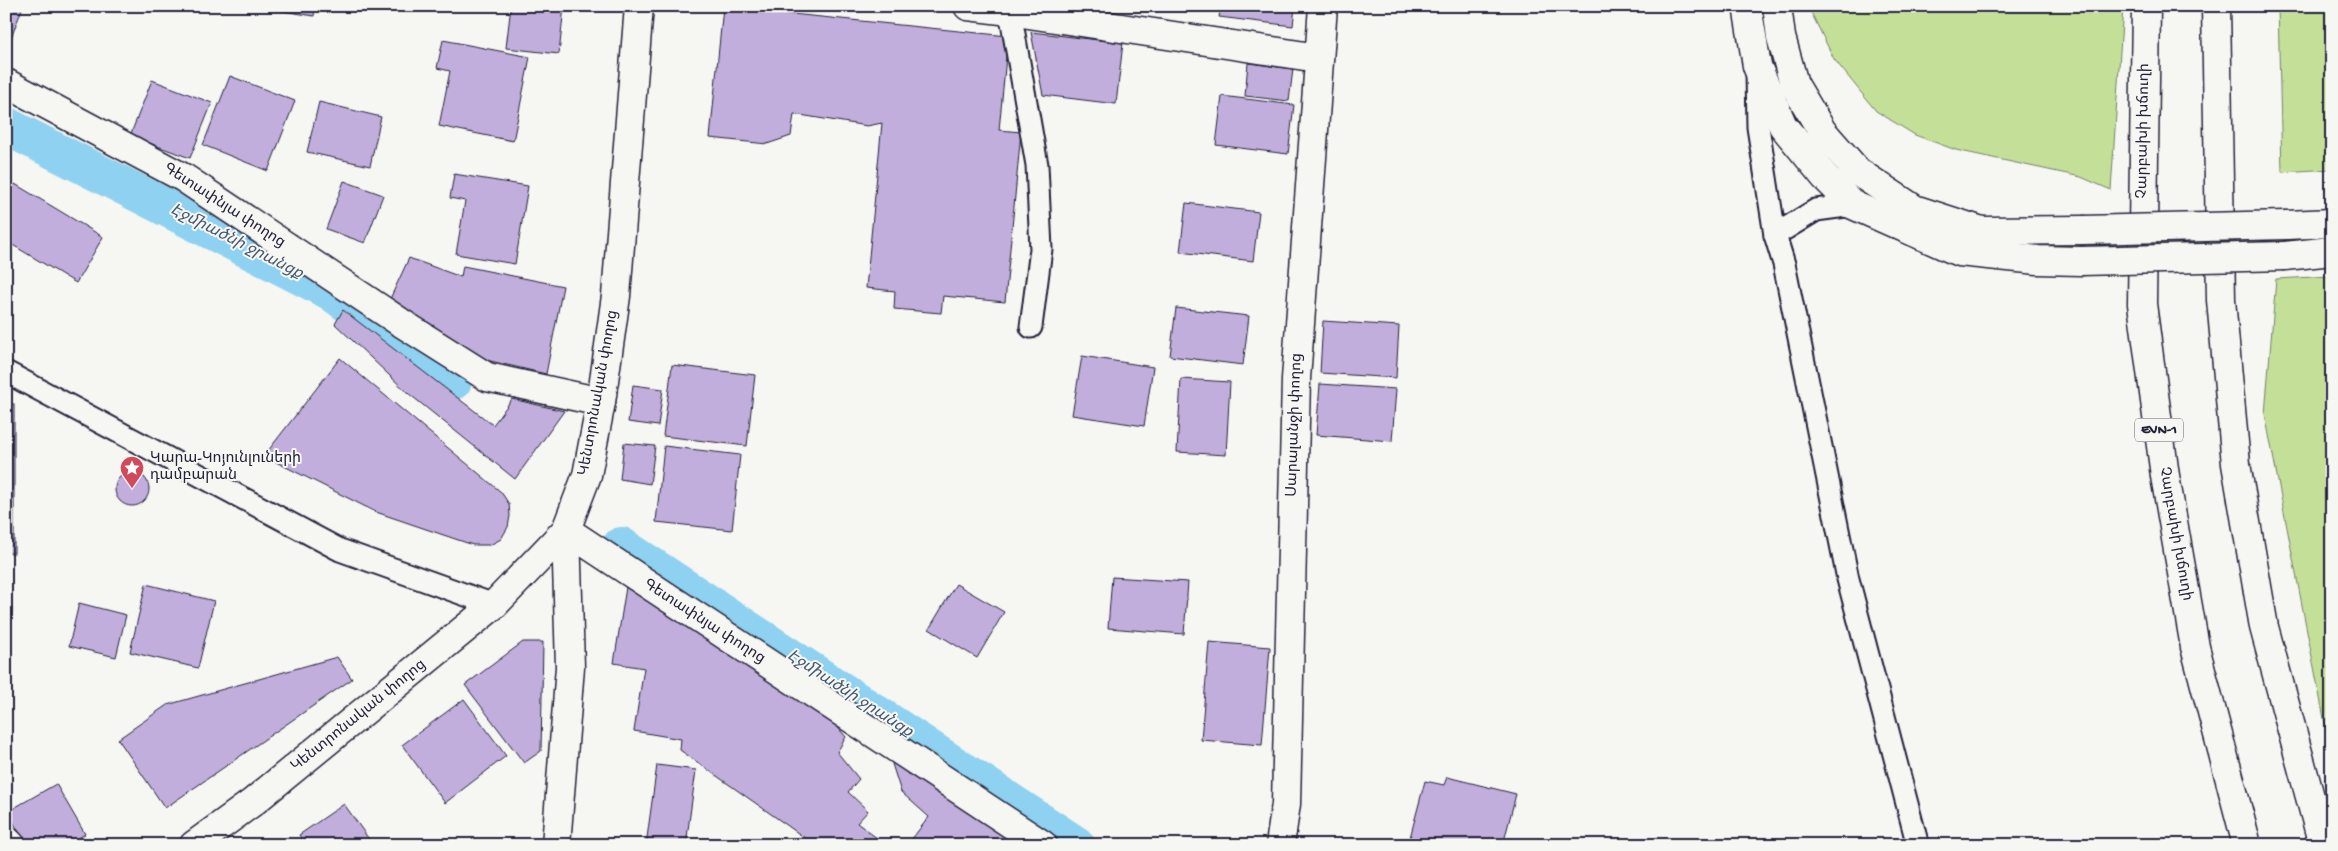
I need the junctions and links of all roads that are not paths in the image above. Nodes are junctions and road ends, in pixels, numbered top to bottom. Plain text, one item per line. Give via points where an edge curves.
1 (639, 6) edge
2 (968, 6) edge
3 (1322, 6) edge
4 (1746, 6) edge
5 (1777, 6) edge
6 (2146, 6) edge
7 (2216, 6) edge
8 (1010, 10) junction
9 (1318, 58) junction
10 (1758, 66) junction
11 (6, 83) edge
12 (1853, 205) junction
13 (2332, 223) edge
14 (1776, 235) junction
15 (2332, 251) edge
16 (1031, 327) dead end
17 (6, 372) edge
18 (601, 402) junction
19 (566, 530) junction
20 (494, 606) junction
21 (6, 840) edge
22 (1917, 842) dead end
23 (11, 845) edge
24 (194, 845) edge
25 (556, 845) edge
26 (1043, 845) edge
27 (1280, 845) edge
28 (2248, 845) edge
29 (2323, 845) edge

1 - 18 main road, Կենտրոնական փողոց via 617,287
2 - 8 main road
3 - 9 main road, Սարալանջի փողոց
4 - 10 main road
5 - 13 main road, bridge via 1780,37 1794,84 1822,131 1858,172 1914,209 1982,231
6 - 28 main road, Չարբախի խճուղի / EVN-1 via 2142,304 2165,476 2195,646
7 - 29 main road via 2221,300 2236,464 2264,628
8 - 9 main road
8 - 16 lane via 1037,165 1042,249
9 - 27 main road, Սարալանջի փողոց via 1296,379 1286,804
10 - 12 main road via 1783,126
10 - 14 lane via 1758,127
11 - 18 main road, Գետափնյա փողոց via 184,178 487,377
12 - 14 lane via 1816,210
12 - 15 main road, bridge via 1960,252 2038,260 2285,256
14 - 22 lane via 1848,580
17 - 20 lane via 340,550
18 - 19 main road, Կենտրոնական փողոց via 588,475
19 - 20 main road, Կենտրոնական փողոց
19 - 25 main road via 570,668
19 - 26 main road, Գետափնյա փողոց
20 - 24 main road, Կենտրոնական փողոց via 253,802
21 - 23 main road

